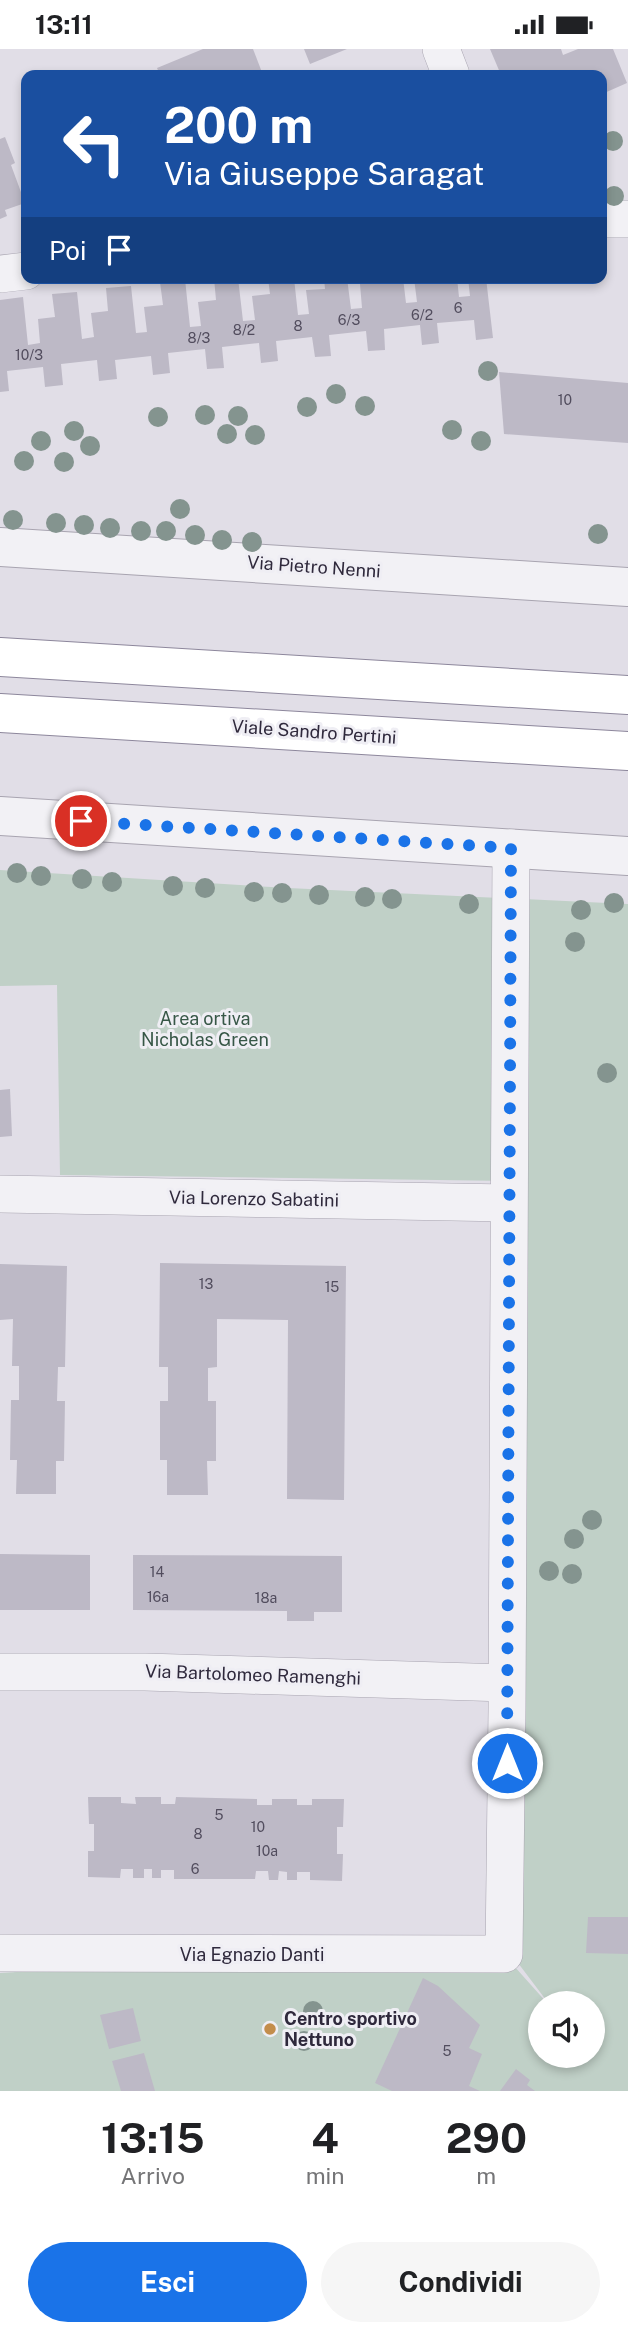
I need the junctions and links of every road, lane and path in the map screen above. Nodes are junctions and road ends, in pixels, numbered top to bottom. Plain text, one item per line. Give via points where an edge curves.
1 (441, 49) edge
2 (449, 70) edge
3 (607, 219) edge
4 (628, 219) edge
5 (21, 272) edge
6 (0, 274) edge
7 (0, 547) edge
8 (628, 587) edge
9 (0, 657) edge
10 (628, 695) edge
11 (0, 713) edge
12 (628, 751) edge
13 (0, 815) edge
14 (511, 848) junction
15 (628, 856) edge
16 (0, 1194) edge
17 (508, 1203) junction
18 (0, 1672) edge
19 (506, 1683) junction
20 (0, 1953) edge

1 - 2 street
3 - 4 street
5 - 6 street
7 - 8 street, Via Pietro Nenni
9 - 10 highway
11 - 12 highway, Viale Sandro Pertini
13 - 14 street
14 - 15 street
14 - 17 street
16 - 17 street, Via Lorenzo Sabatini
17 - 19 street
18 - 19 street, Via Bartolomeo Ramenghi
19 - 20 street, Via Egnazio Danti via 504,1955

